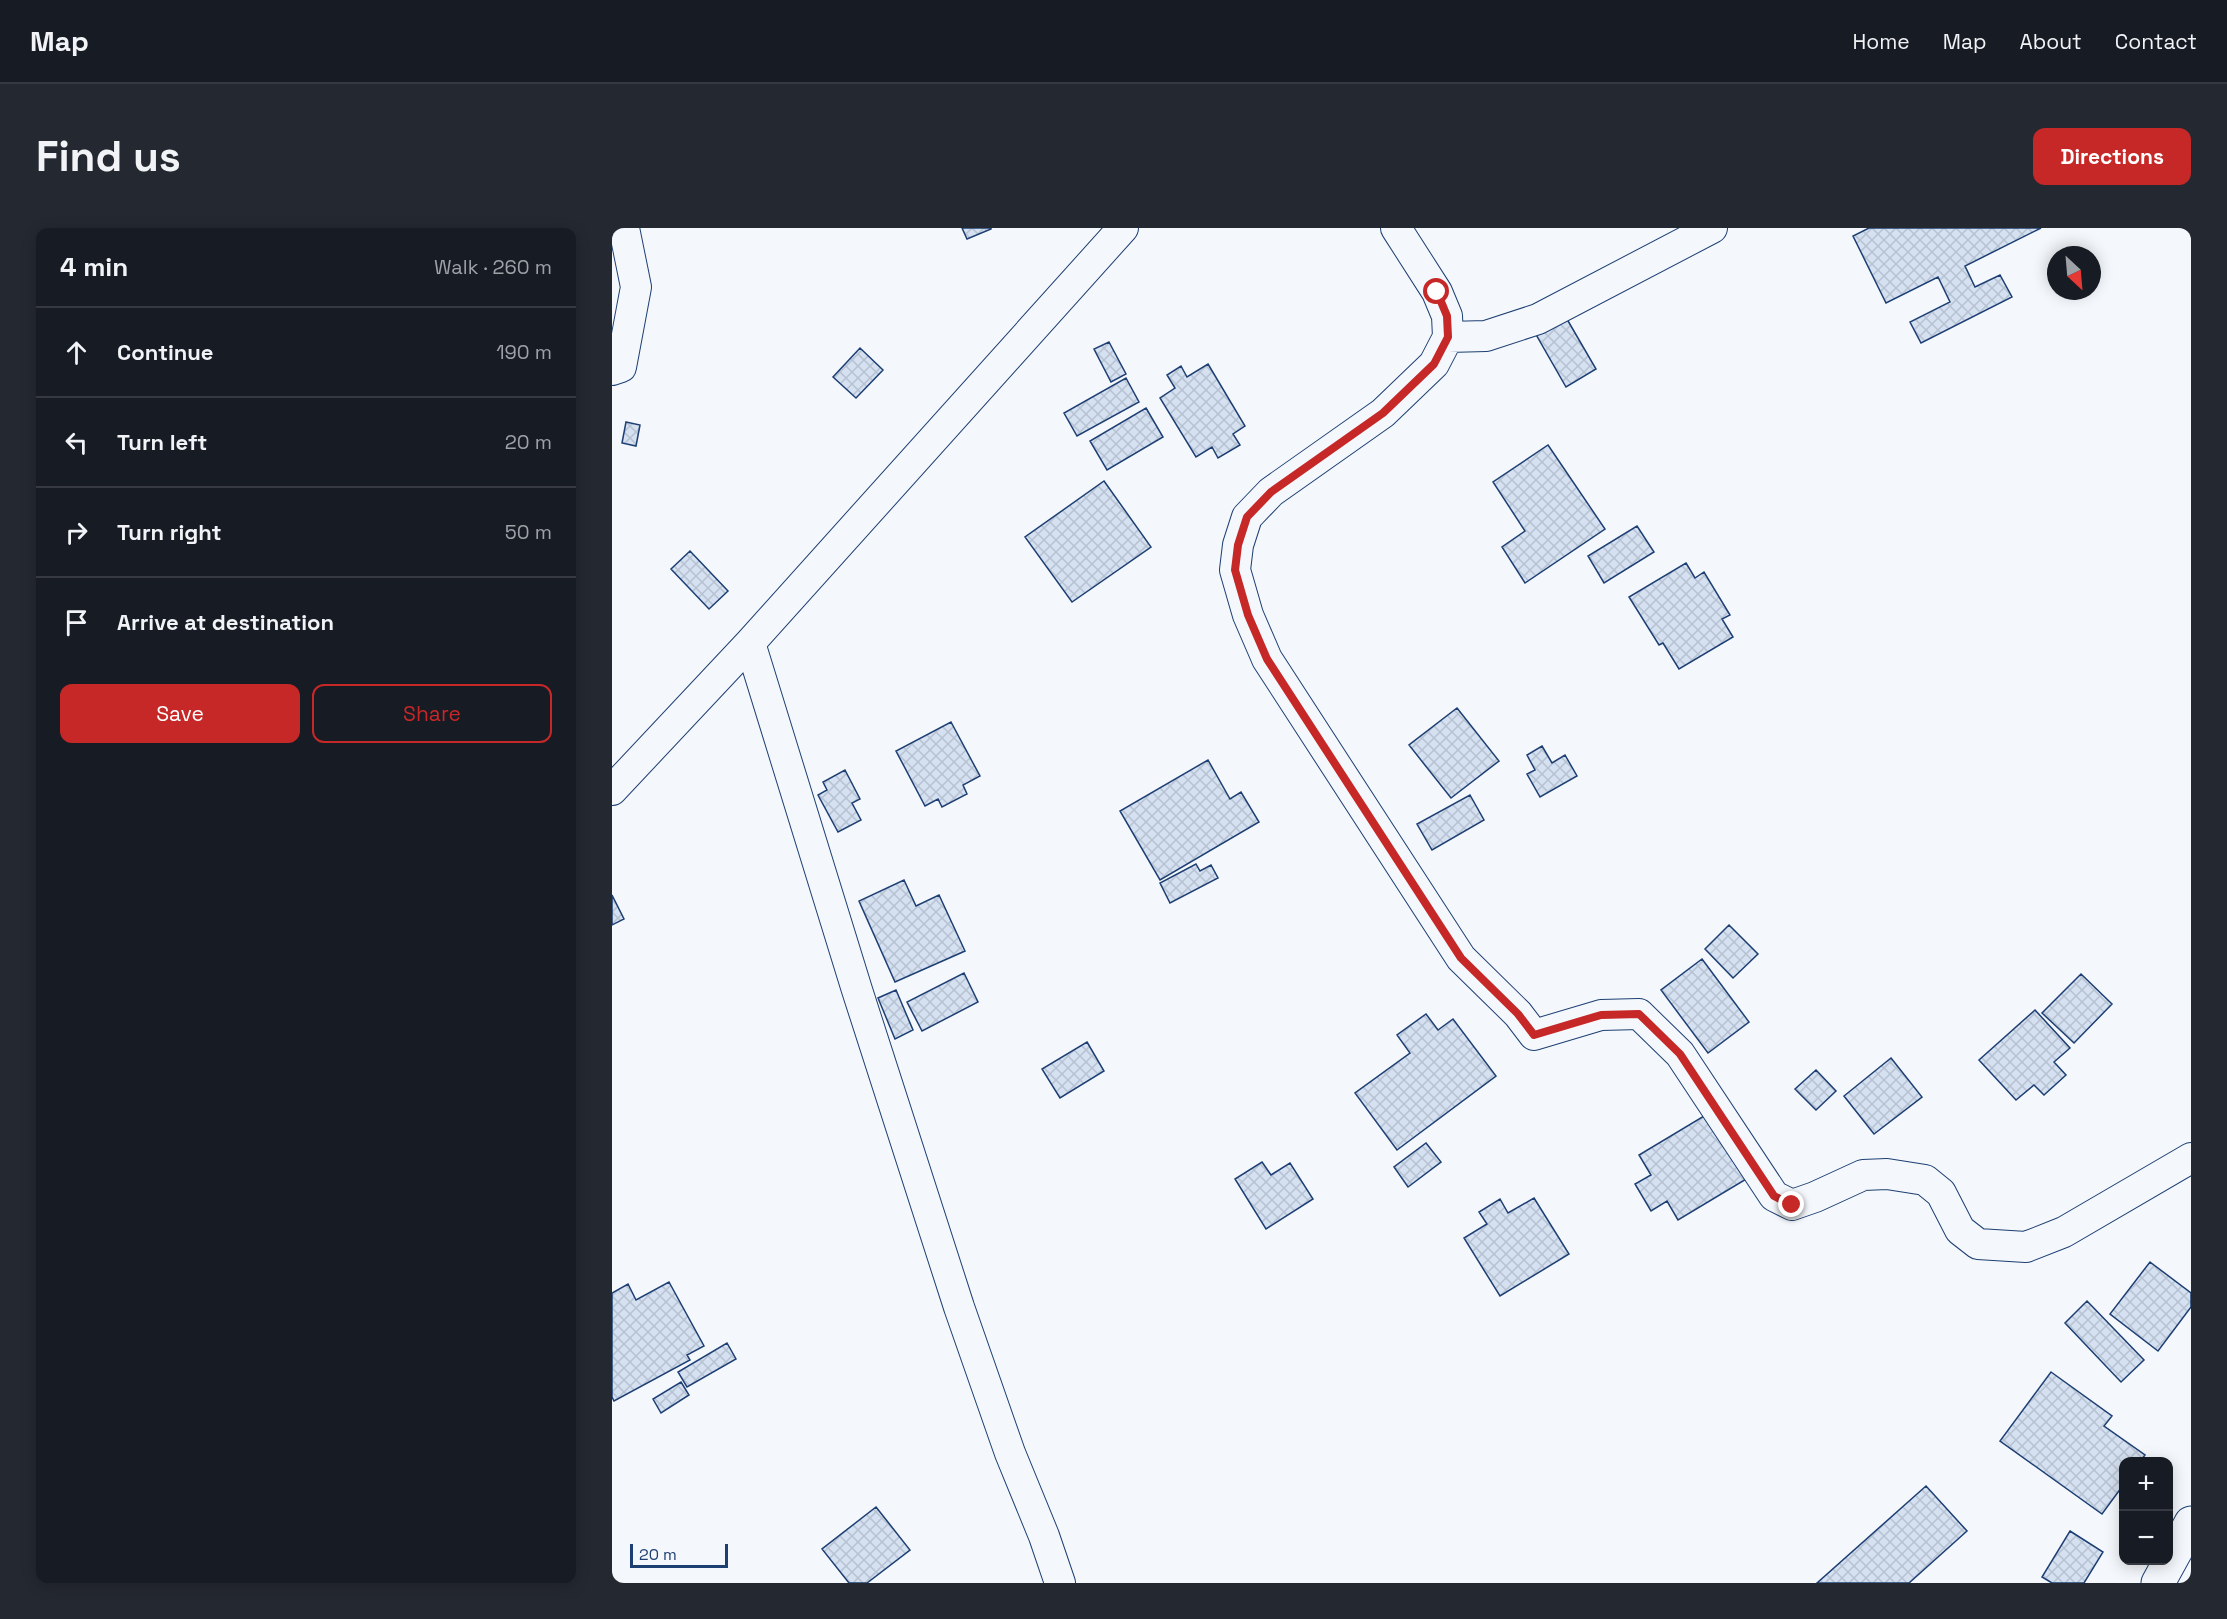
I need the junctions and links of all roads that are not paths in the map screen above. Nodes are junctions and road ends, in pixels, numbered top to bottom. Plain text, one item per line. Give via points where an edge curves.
1 (624, 228) edge
2 (1123, 228) edge
3 (1396, 228) edge
4 (1712, 228) edge
5 (1448, 337) junction
6 (612, 370) edge
7 (750, 643) junction
8 (612, 790) edge
9 (2191, 1158) edge
10 (2191, 1523) edge
11 (1060, 1583) edge
12 (2158, 1583) edge

1 - 6 street via 636,286 621,367
2 - 7 street
3 - 5 street via 1437,292 1447,316
4 - 5 street via 1538,319 1486,336
5 - 9 street via 1434,364 1383,413 1271,492 1247,517 1235,570 1267,659 1461,958 1534,1035 1601,1015 1639,1014 1680,1054 1774,1196 1792,1205 1863,1175 1925,1180 1941,1193 1960,1230 1978,1244 2026,1247 2064,1232
7 - 8 street
7 - 11 street via 956,1296
10 - 12 main road

